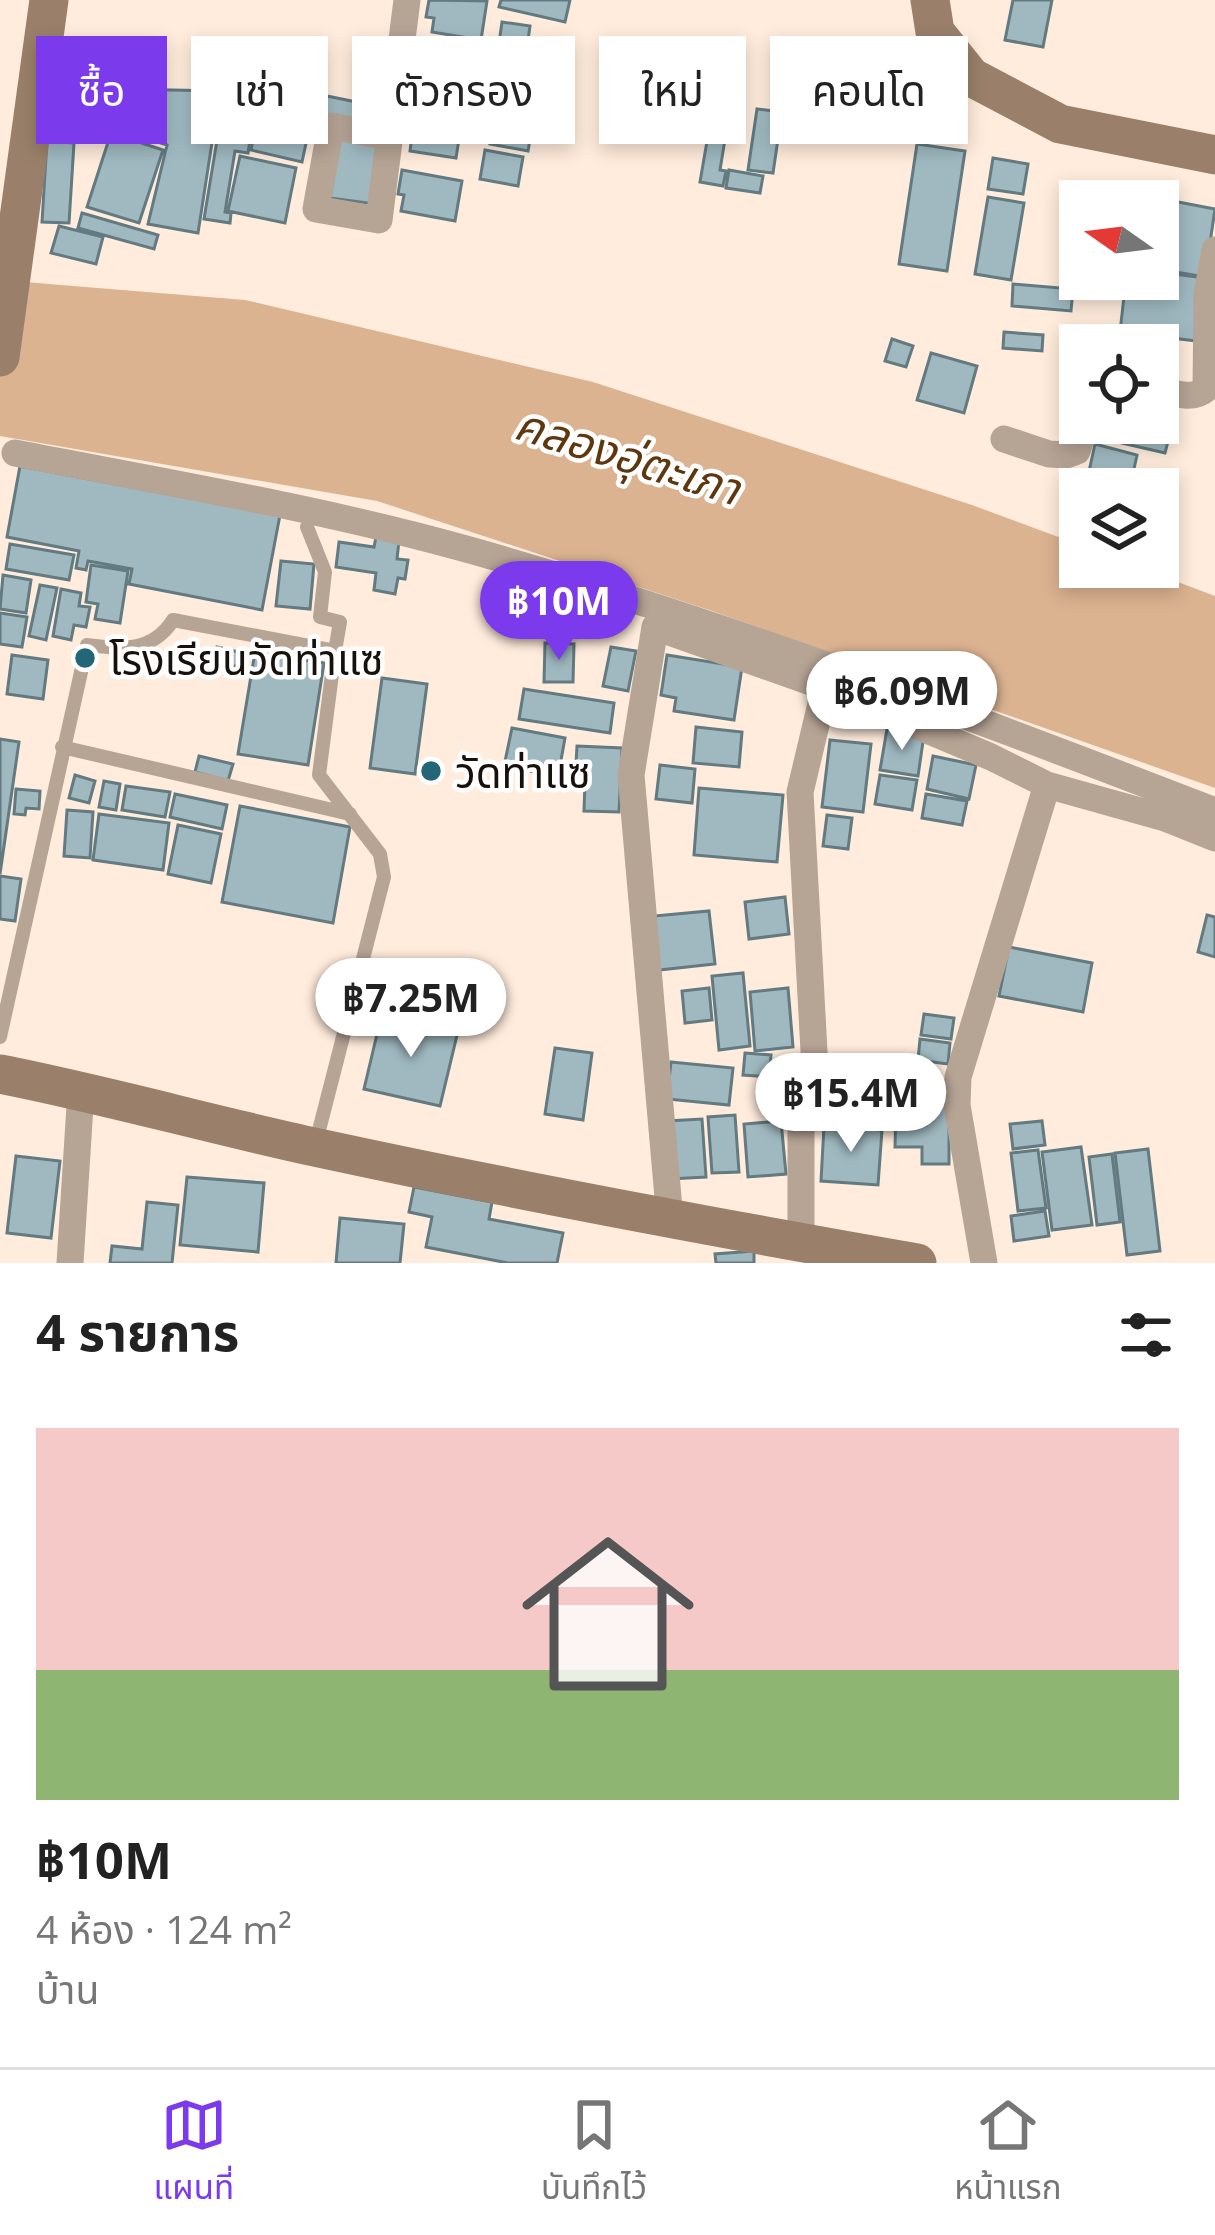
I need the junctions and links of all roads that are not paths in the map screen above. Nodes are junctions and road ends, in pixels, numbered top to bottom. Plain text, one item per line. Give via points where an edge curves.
1 (49, 0) edge
2 (407, 0) edge
3 (930, 0) edge
4 (402, 36) edge
5 (1215, 155) edge
6 (1215, 250) edge
7 (0, 357) edge
8 (1179, 394) edge
9 (1004, 439) dead end
10 (1080, 444) edge
11 (15, 453) dead end
12 (307, 527) dead end
13 (334, 651) junction
14 (825, 687) junction
15 (62, 747) junction
16 (1047, 785) junction
17 (1215, 811) edge
18 (350, 814) junction
19 (1215, 838) edge
20 (0, 1037) edge
21 (0, 1075) edge
22 (81, 1090) junction
23 (315, 1147) junction
24 (670, 1220) junction
25 (801, 1243) junction
26 (70, 1263) edge
27 (917, 1263) edge
28 (984, 1263) edge

1 - 7 street
2 - 4 street
3 - 5 street via 935,32 970,77 1060,124
6 - 8 street via 1206,389
9 - 10 street via 1066,455
11 - 17 street via 314,510 476,552 680,614
12 - 13 lane via 326,572 320,617 340,622
13 - 15 lane via 173,620 163,636 141,646 87,645
13 - 18 lane via 319,775
14 - 16 street
14 - 24 street via 655,627 631,775
14 - 25 street via 800,792 815,1070 801,1110
15 - 18 lane
15 - 20 lane
16 - 19 street
16 - 28 street via 958,1077
18 - 23 lane via 380,854 384,877
21 - 22 street
22 - 23 street
22 - 26 street
23 - 24 street
24 - 25 street
25 - 27 street

